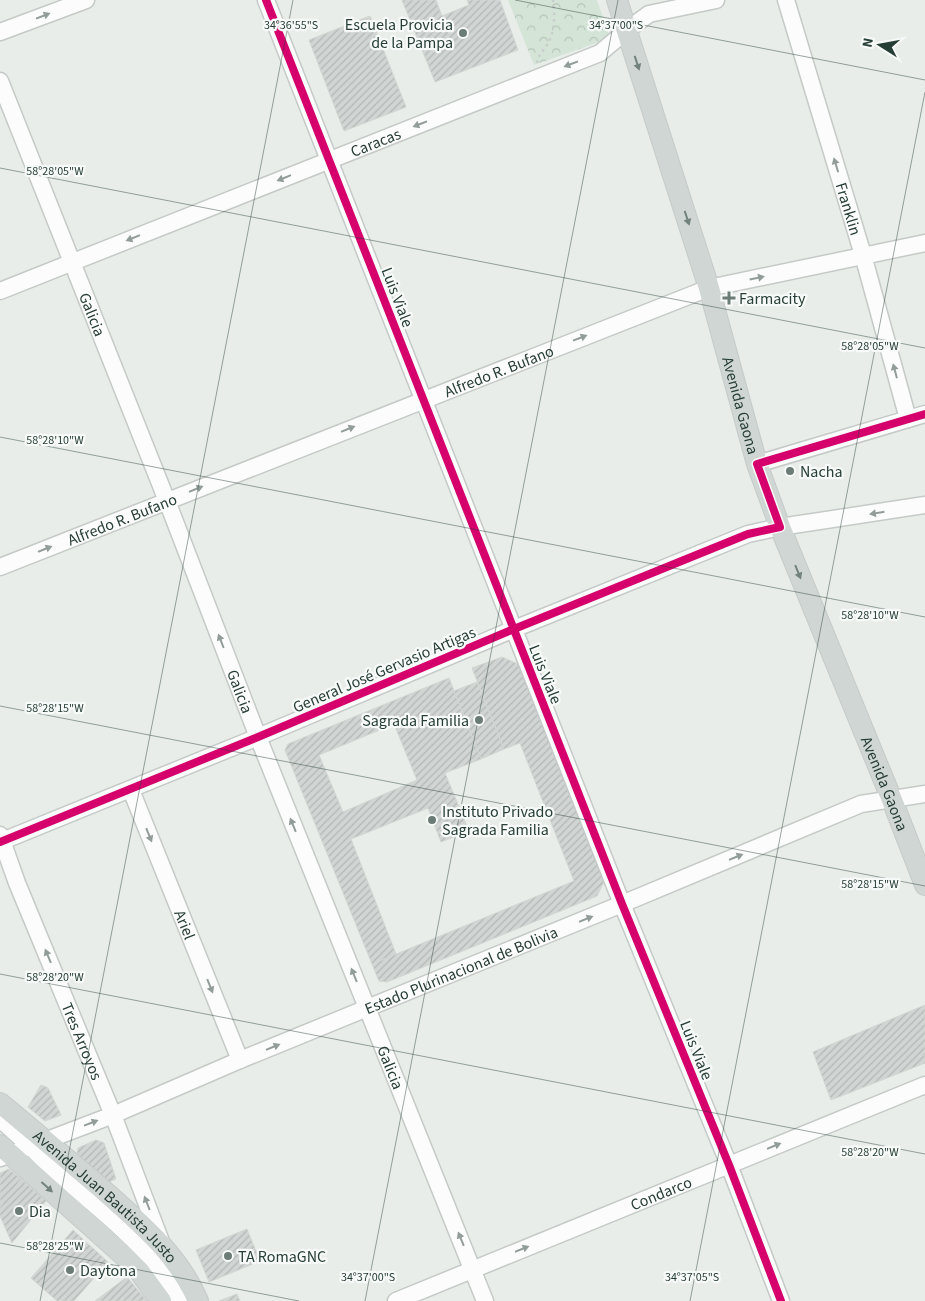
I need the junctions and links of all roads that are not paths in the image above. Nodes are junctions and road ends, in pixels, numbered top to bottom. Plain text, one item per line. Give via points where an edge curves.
1 (86, 0) edge
2 (266, 0) edge
3 (617, 0) edge
4 (716, 0) edge
5 (786, 0) edge
6 (675, 4) edge
7 (627, 30) junction
8 (0, 32) edge
9 (0, 81) edge
10 (329, 159) junction
11 (925, 243) edge
12 (863, 255) junction
13 (72, 263) junction
14 (709, 288) junction
15 (0, 292) edge
16 (423, 400) junction
17 (925, 414) edge
18 (908, 418) junction
19 (758, 464) junction
20 (167, 500) junction
21 (925, 505) edge
22 (780, 527) junction
23 (0, 567) edge
24 (514, 629) junction
25 (258, 737) junction
26 (131, 790) junction
27 (925, 794) edge
28 (892, 800) junction
29 (1, 839) edge
30 (925, 885) edge
31 (622, 904) junction
32 (367, 1008) junction
33 (240, 1060) junction
34 (925, 1085) edge
35 (0, 1103) edge
36 (114, 1114) junction
37 (0, 1119) edge
38 (38, 1143) junction
39 (4, 1153) edge
40 (729, 1164) junction
41 (164, 1248) junction
42 (473, 1270) junction
43 (161, 1301) edge
44 (180, 1301) edge
45 (198, 1301) edge
46 (396, 1301) edge
47 (485, 1301) edge
48 (782, 1301) edge

8 -> 1 street
2 - 10 street, Luis Viale
3 - 7 main road, Avenida Gaona
4 - 6 street, Caracas
12 -> 5 street, Franklin
6 - 7 street, Caracas via 650,14
7 -> 10 street, Caracas via 600,53
7 -> 14 main road, Avenida Gaona
9 - 13 street, Galicia
10 -> 13 street, Caracas
10 - 16 street, Luis Viale
11 - 12 street, Alfredo R. Bufano
14 -> 12 street, Alfredo R. Bufano
18 -> 12 street, Franklin
13 - 15 street, Caracas
13 - 20 street, Galicia
16 -> 14 street, Alfredo R. Bufano
14 - 19 main road, Avenida Gaona
20 -> 16 street, Alfredo R. Bufano
16 - 24 street, Luis Viale
17 - 18 street
18 - 19 street
19 - 22 main road, Avenida Gaona
23 -> 20 street, Alfredo R. Bufano
25 -> 20 street, Galicia
21 -> 22 street, General José Gervasio Artigas
22 - 24 street, General José Gervasio Artigas via 748,534
22 -> 28 main road, Avenida Gaona
24 - 25 street, General José Gervasio Artigas
24 - 31 street, Luis Viale
25 - 26 street, General José Gervasio Artigas
32 -> 25 street, Galicia
26 - 29 street, General José Gervasio Artigas
26 -> 33 street, Ariel
27 - 28 street, Estado Plurinacional de Bolivia
28 - 30 main road, Avenida Gaona
31 -> 28 street, Estado Plurinacional de Bolivia via 861,804
36 -> 29 street, Tres Arroyos
32 -> 31 street, Estado Plurinacional de Bolivia
31 - 40 street, Luis Viale
33 -> 32 street, Estado Plurinacional de Bolivia
42 -> 32 street, Galicia
33 - 36 street, Estado Plurinacional de Bolivia
40 -> 34 street, Condarco
35 - 38 main road, Avenida Juan Bautista Justo
38 -> 36 street, Estado Plurinacional de Bolivia
41 -> 36 street, Tres Arroyos
37 - 38 street
38 - 39 street, Estado Plurinacional de Bolivia
38 - 41 main road, Avenida Juan Bautista Justo via 140,1223
38 - 44 street via 50,1168 144,1249
39 -> 43 main road, Avenida Juan Bautista Justo via 122,1254
42 -> 40 street, Condarco
40 - 48 street, Luis Viale
41 - 45 main road, Avenida Juan Bautista Justo via 180,1268
42 - 46 street, Condarco
42 - 47 street, Galicia

